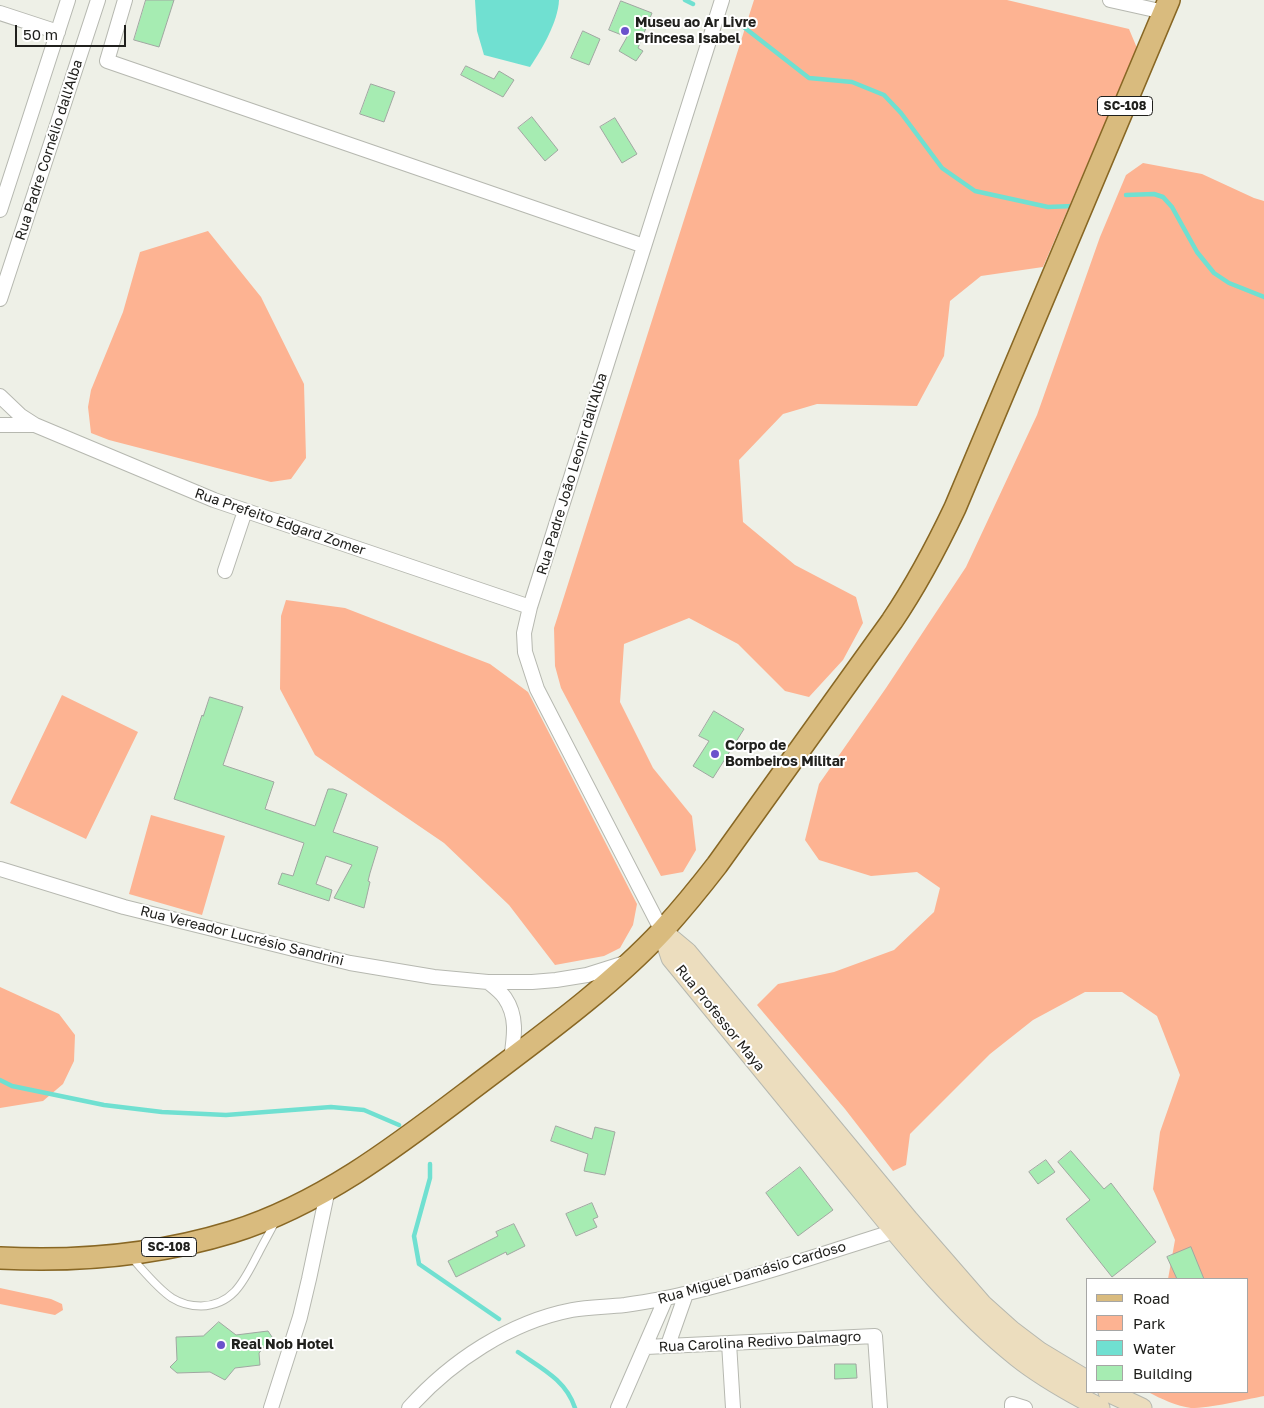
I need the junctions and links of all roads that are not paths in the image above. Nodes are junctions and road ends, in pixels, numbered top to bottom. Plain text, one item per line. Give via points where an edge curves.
1 (68, 0) edge
2 (98, 0) edge
3 (125, 0) edge
4 (722, 0) edge
5 (1110, 0) edge
6 (1167, 6) edge
7 (0, 12) edge
8 (58, 32) junction
9 (0, 210) edge
10 (644, 246) junction
11 (0, 299) edge
12 (0, 396) edge
13 (0, 425) edge
14 (35, 426) junction
15 (245, 511) junction
16 (225, 571) dead end
17 (530, 607) junction
18 (0, 869) edge
19 (662, 931) junction
20 (631, 961) junction
21 (488, 982) junction
22 (511, 1059) junction
23 (328, 1189) junction
24 (280, 1213) junction
25 (902, 1226) junction
26 (128, 1254) junction
27 (0, 1258) edge
28 (686, 1294) junction
29 (666, 1298) junction
30 (729, 1343) junction
31 (668, 1346) junction
32 (646, 1347) junction
33 (1086, 1380) edge
34 (1108, 1393) edge
35 (1110, 1393) edge
36 (271, 1408) edge
37 (409, 1408) edge
38 (618, 1408) edge
39 (733, 1408) edge
40 (880, 1408) edge
41 (1012, 1408) edge
42 (1025, 1408) edge
43 (1101, 1408) edge
44 (1142, 1408) edge

1 - 8 street, Rua Padre Cornélio dall'Alba
2 - 11 street, Rua Padre Cornélio dall'Alba
3 - 10 street via 107,61
4 - 10 street, Rua Padre João Leonir dall'Alba
5 - 6 street
6 - 19 main road, SC-108 via 955,508 913,590 723,856
7 - 8 street
8 - 9 street, Rua Padre Cornélio dall'Alba
10 - 17 street, Rua Padre João Leonir dall'Alba
12 - 14 street, Rua Prefeito Edgard Zomer
13 - 14 street, Rua Prefeito Edgard Zomer
14 - 15 street, Rua Prefeito Edgard Zomer
15 - 16 street
15 - 17 street, Rua Prefeito Edgard Zomer
17 - 19 street, Rua Padre João Leonir dall'Alba via 524,633 525,652 537,689
18 - 21 street, Rua Vereador Lucrésio Sandrini via 124,907 350,963
19 - 20 main road, SC-108
19 - 25 main road, Rua Professor Maya via 671,958
20 - 21 street, Rua Vereador Lucrésio Sandrini via 587,975 556,980
20 - 22 main road, SC-108
21 - 22 street via 505,997 512,1013 515,1030
22 - 23 main road, SC-108 via 404,1140
23 - 24 main road, SC-108
23 - 36 street via 310,1279
24 - 26 main road, SC-108 via 232,1232
24 - 26 lane via 244,1281 231,1296 213,1304 192,1306 173,1298
25 - 28 street, Rua Miguel Damásio Cardoso via 780,1268
25 - 33 main road, Rua Professor Maya via 1011,1330
25 - 43 main road, Rua Professor Maya via 939,1283 988,1333 1046,1377
26 - 27 main road, SC-108 via 60,1259
28 - 29 street, Rua Miguel Damásio Cardoso
28 - 31 street
29 - 32 street
29 - 37 street, Rua Miguel Damásio Cardoso via 573,1310 514,1329 468,1356
30 - 31 street, Rua Carolina Redivo Dalmagro
30 - 39 street
30 - 40 street, Rua Carolina Redivo Dalmagro via 875,1336
31 - 32 street, Rua Carolina Redivo Dalmagro
32 - 38 street
34 - 43 street
35 - 44 main road
41 - 42 street via 1012,1404

